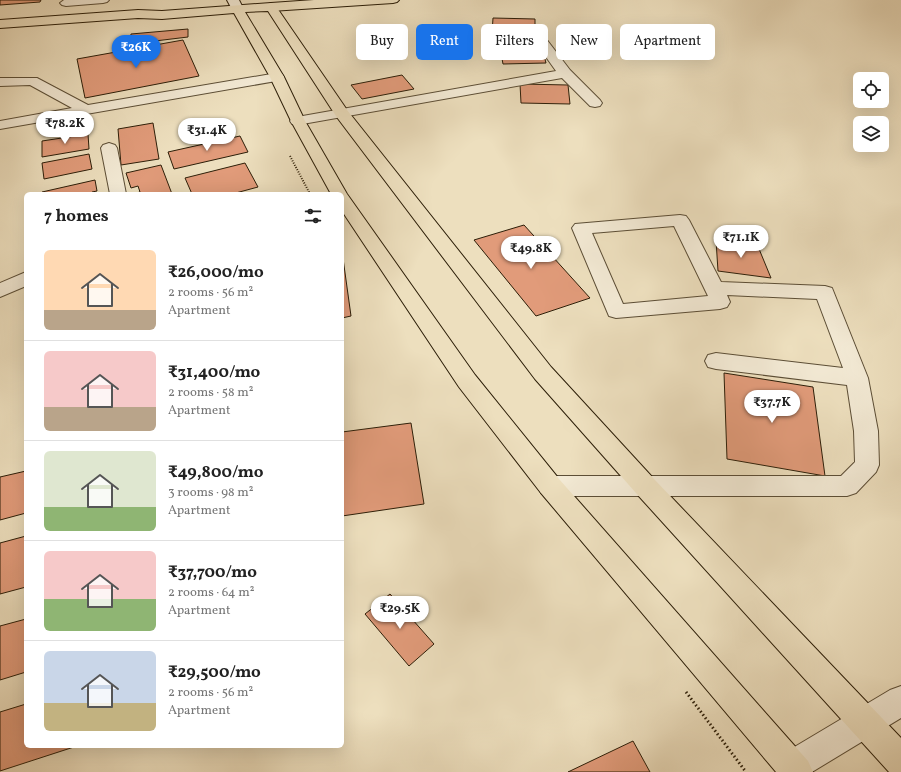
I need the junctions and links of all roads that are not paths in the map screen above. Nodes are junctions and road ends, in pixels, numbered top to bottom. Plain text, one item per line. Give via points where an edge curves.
1 (103, 0) edge
2 (393, 0) edge
3 (66, 3) dead end
4 (269, 3) edge
5 (235, 5) edge
6 (162, 15) junction
7 (0, 24) edge
8 (0, 32) edge
9 (548, 51) edge
10 (565, 73) junction
11 (277, 77) junction
12 (0, 82) edge
13 (595, 104) dead end
14 (86, 110) junction
15 (341, 113) junction
16 (298, 121) junction
17 (0, 125) edge
18 (109, 148) dead end
19 (118, 192) edge
20 (338, 192) edge
21 (344, 201) edge
22 (24, 279) edge
23 (714, 288) junction
24 (0, 291) edge
25 (716, 361) dead end
26 (857, 378) junction
27 (550, 486) junction
28 (645, 486) junction
29 (901, 701) edge
30 (866, 722) junction
31 (901, 761) edge
32 (795, 769) edge

1 - 3 street
2 - 4 main road
4 - 5 main road
4 - 15 main road
5 - 6 main road
5 - 11 main road
6 - 7 main road via 138,14
6 - 8 main road via 138,20
9 - 10 street
10 - 13 street
10 - 15 street
11 - 14 street
11 - 16 main road
12 - 14 street via 32,81
14 - 17 street
15 - 16 street
15 - 28 main road via 543,373
16 - 20 main road
18 - 19 street
21 - 27 main road via 467,381
22 - 24 street
23 - 23 street via 680,220 581,228 616,312 720,302
23 - 26 street via 825,294
25 - 26 street
26 - 28 street via 866,431 867,465 848,486
27 - 28 street
27 - 32 main road
28 - 30 main road
29 - 30 street
30 - 31 main road
30 - 32 street

